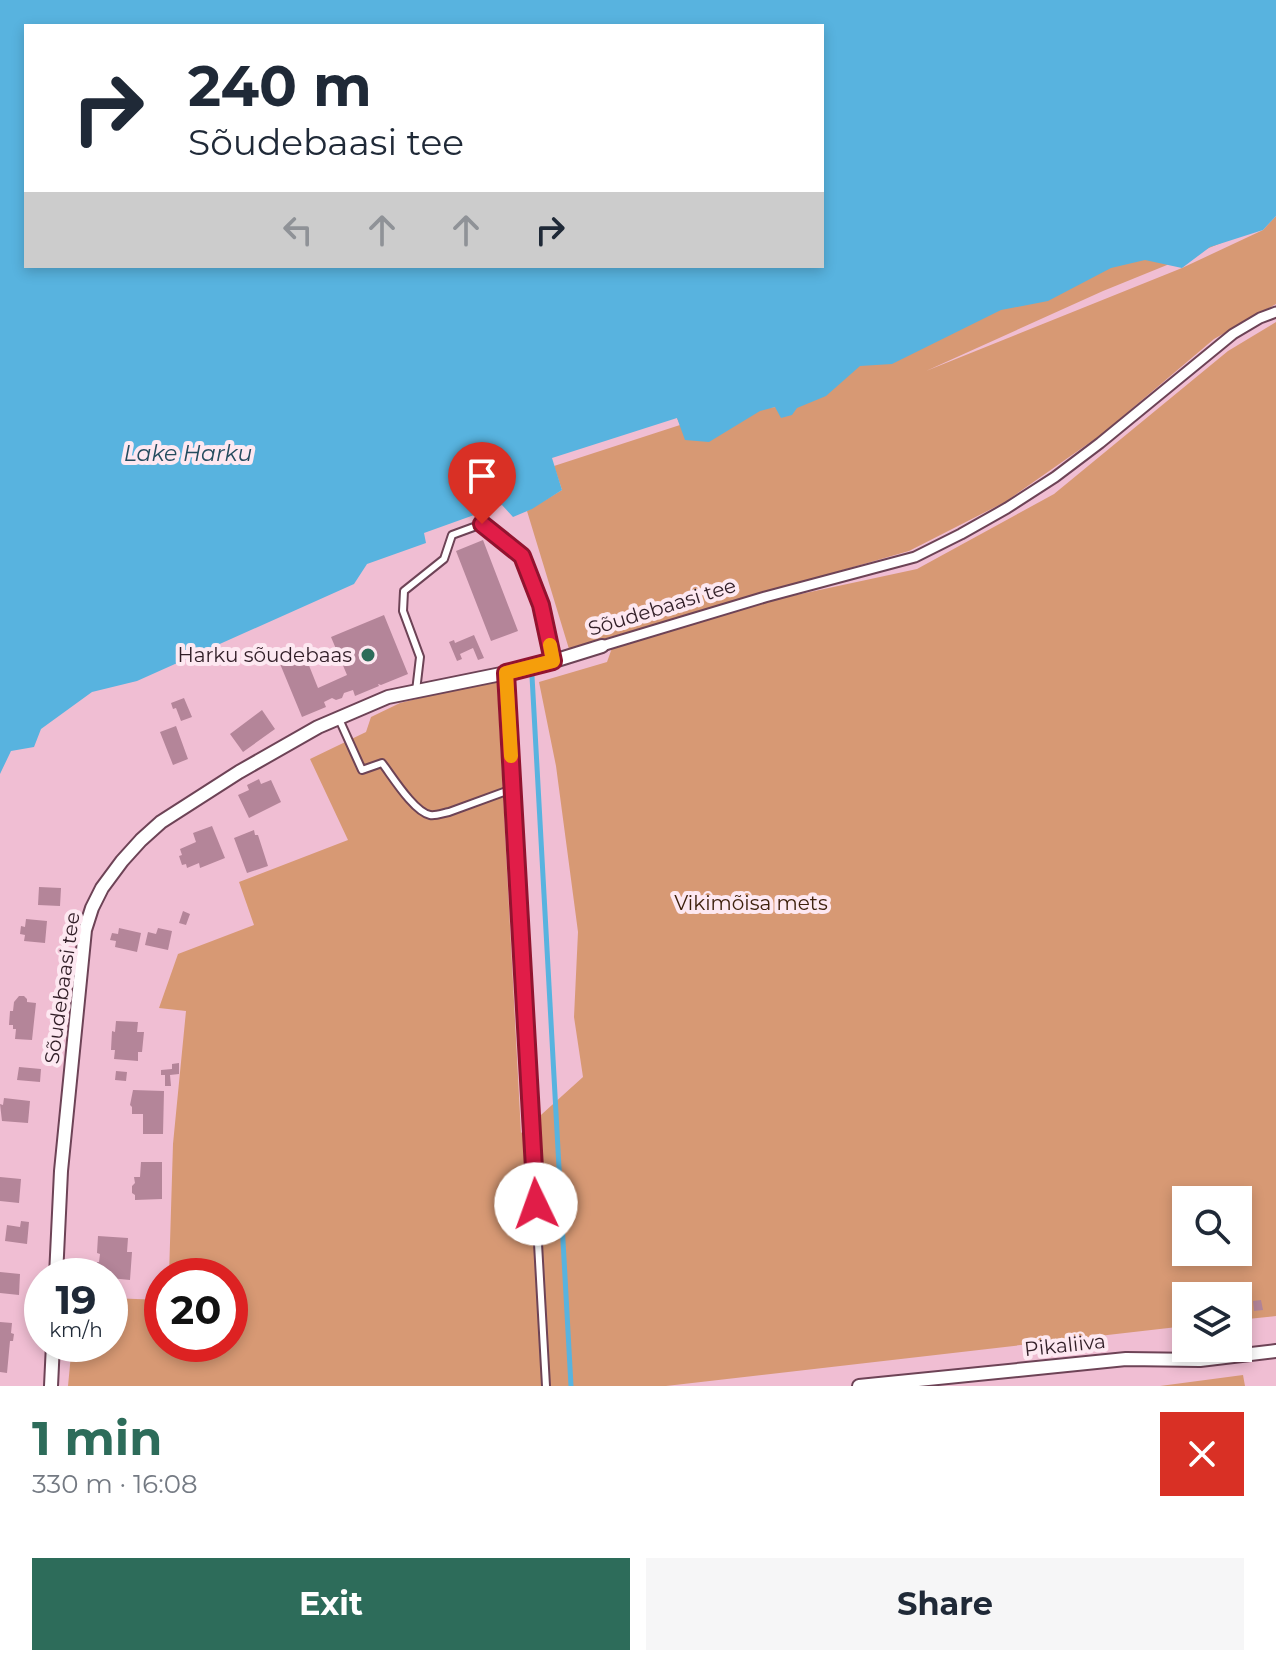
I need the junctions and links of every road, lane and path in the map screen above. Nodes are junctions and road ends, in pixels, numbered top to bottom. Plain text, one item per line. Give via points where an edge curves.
1 (1276, 312) edge
2 (602, 646) joint
3 (553, 661) junction
4 (506, 673) junction
5 (416, 691) junction
6 (339, 718) junction
7 (512, 789) junction
8 (57, 1258) edge
9 (1276, 1351) edge
10 (52, 1362) edge
11 (51, 1386) edge
12 (546, 1386) edge
13 (859, 1386) edge

1 - 2 street, Sõudebaasi tee via 1233,334 1055,477 915,557
2 - 3 street, Sõudebaasi tee
3 - 4 street, Sõudebaasi tee
3 - 5 lane via 541,605 522,556 482,524 452,535 444,559 404,591 403,611 420,657
4 - 5 street, Sõudebaasi tee
4 - 7 lane
5 - 6 street, Sõudebaasi tee
6 - 7 lane via 362,770 382,763 427,815
6 - 8 street, Sõudebaasi tee via 161,822 102,888 85,930 77,995
7 - 12 lane
9 - 13 street, Pikaliiva via 1200,1360 1126,1359
10 - 11 street

